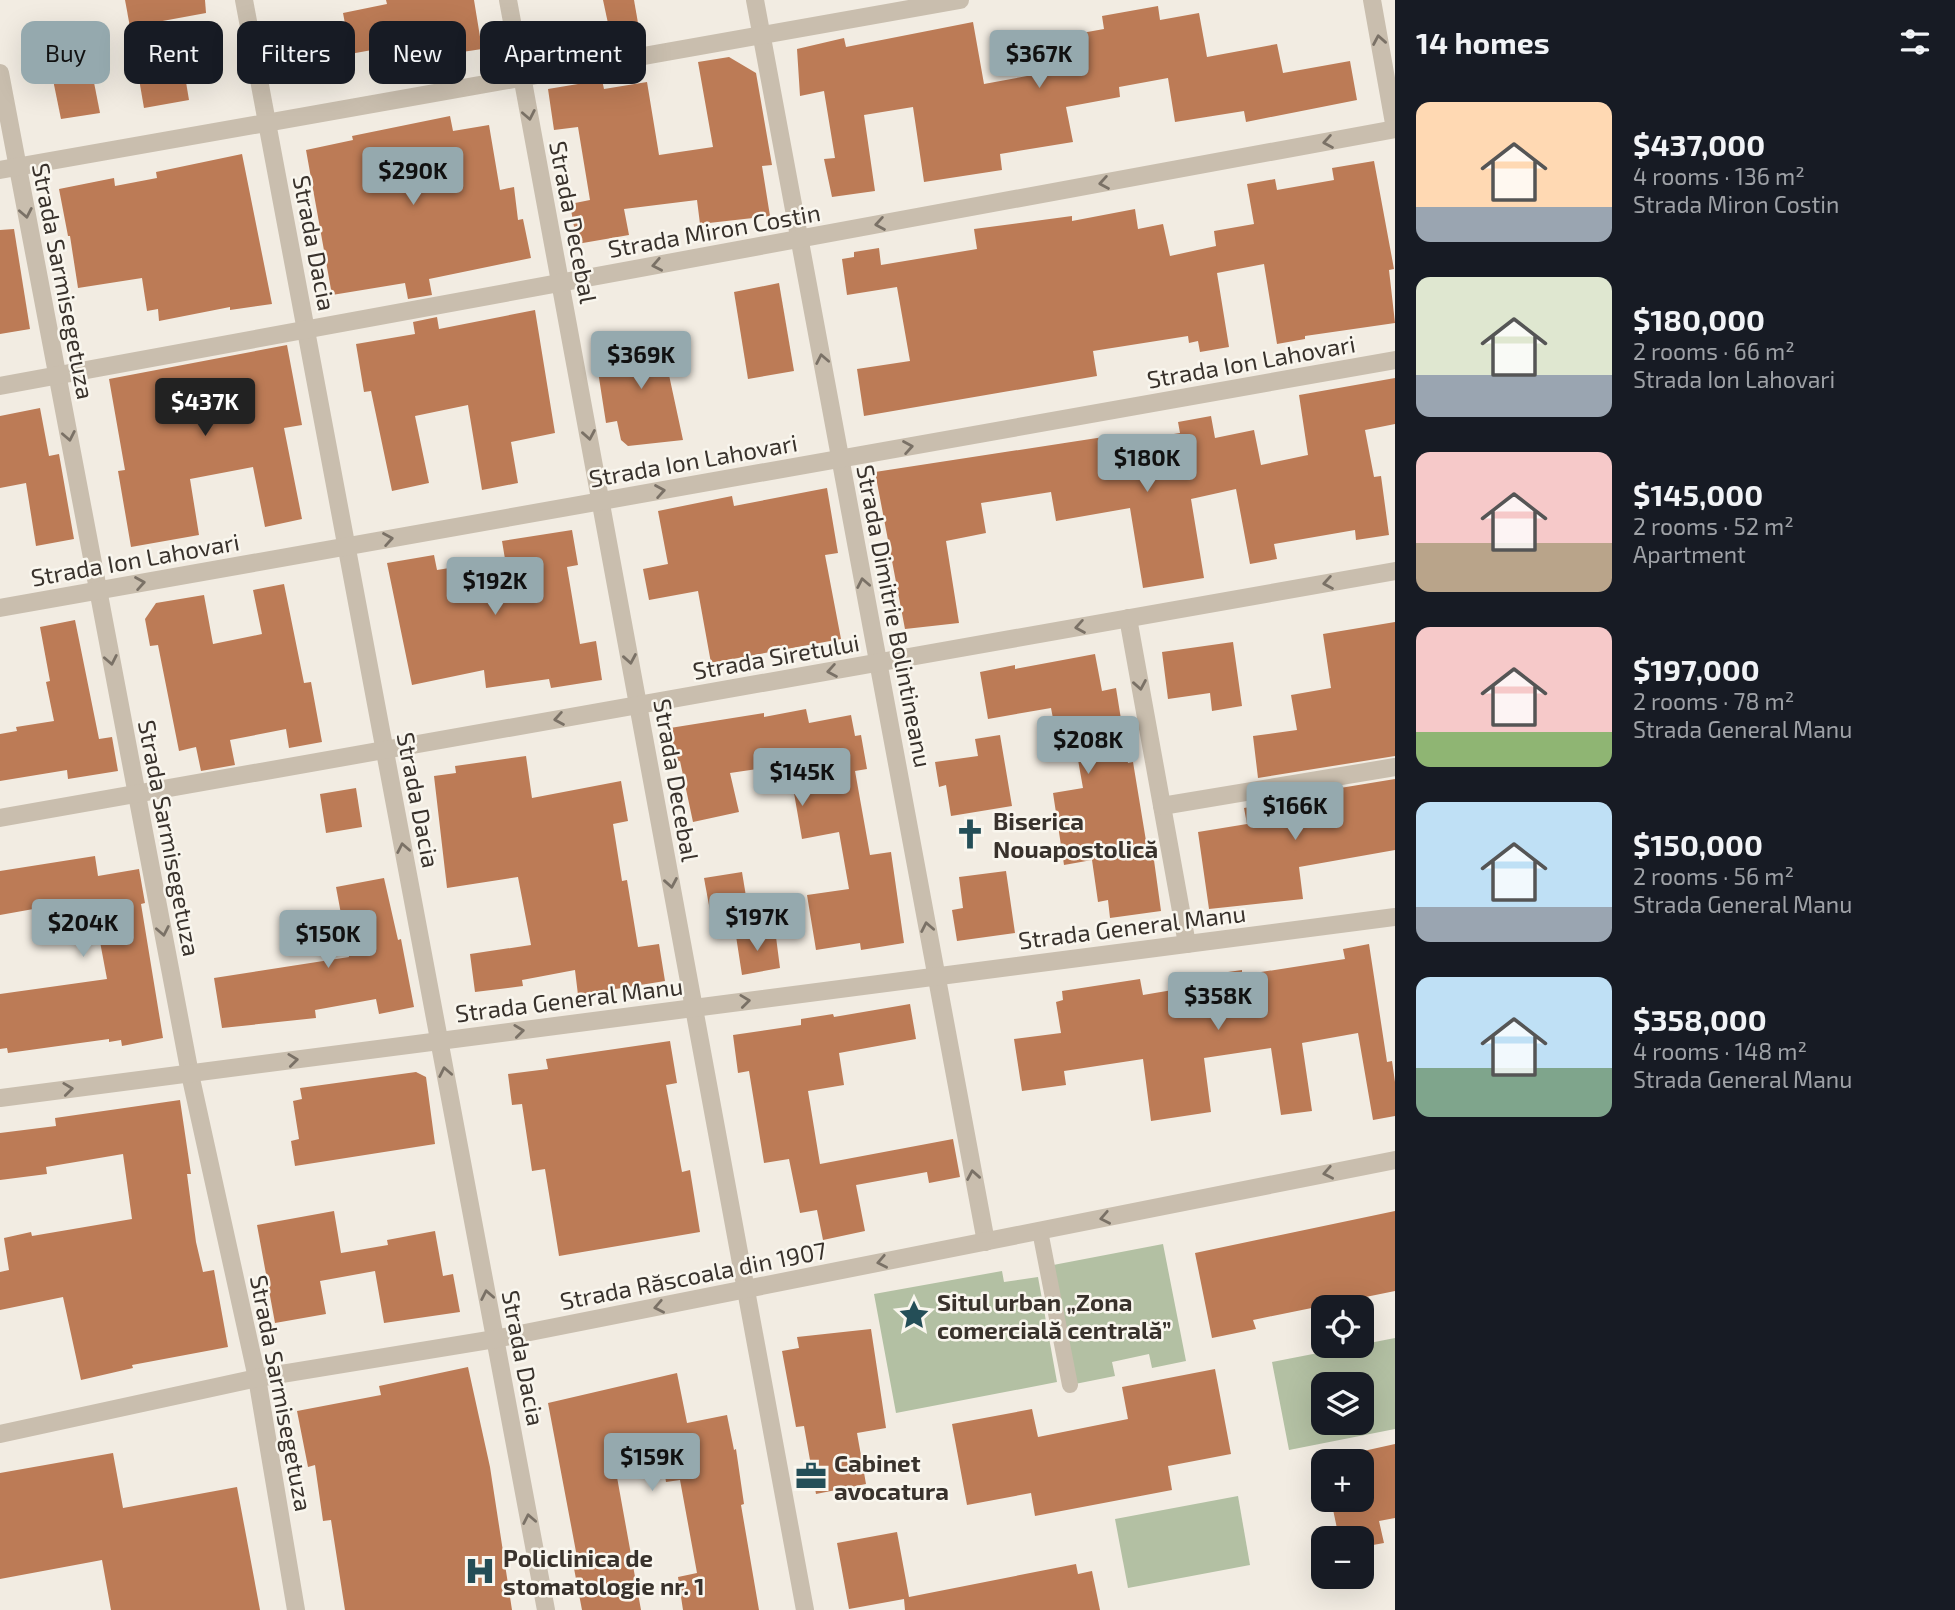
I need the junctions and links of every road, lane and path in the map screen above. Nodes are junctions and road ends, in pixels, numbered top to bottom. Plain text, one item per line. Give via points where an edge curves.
1 (244, 0) edge
2 (508, 0) edge
3 (755, 0) edge
4 (960, 0) edge
5 (1372, 0) edge
6 (512, 21) edge
7 (762, 36) junction
8 (646, 56) edge
9 (0, 74) edge
10 (489, 84) edge
11 (524, 84) edge
12 (267, 123) junction
13 (1395, 129) edge
14 (9, 169) edge
15 (799, 239) junction
16 (561, 283) junction
17 (306, 330) junction
18 (1395, 360) edge
19 (57, 376) junction
20 (0, 386) edge
21 (840, 459) junction
22 (601, 501) junction
23 (347, 546) junction
24 (1395, 571) edge
25 (98, 590) junction
26 (0, 608) edge
27 (1128, 618) junction
28 (878, 663) junction
29 (638, 705) junction
30 (385, 750) junction
31 (1395, 767) edge
32 (137, 794) junction
33 (1162, 806) junction
34 (0, 818) edge
35 (1395, 917) edge
36 (1187, 944) junction
37 (936, 976) junction
38 (694, 1008) junction
39 (439, 1041) junction
40 (190, 1073) junction
41 (0, 1098) edge
42 (1395, 1160) edge
43 (1041, 1231) junction
44 (986, 1242) junction
45 (746, 1289) junction
46 (495, 1339) junction
47 (257, 1378) junction
48 (1070, 1385) dead end
49 (0, 1434) edge
50 (296, 1610) edge
51 (546, 1610) edge
52 (805, 1610) edge

1 - 12 street, Strada Dacia
2 - 6 street, Strada Decebal
3 - 7 street, Strada Dimitrie Bolintineanu
4 - 7 street
13 -> 5 street
7 - 8 street
7 - 15 street, Strada Dimitrie Bolintineanu
9 - 14 street, Strada Sarmisegetuza
10 - 12 street
11 -> 16 street, Strada Decebal
12 - 14 street
12 - 17 street, Strada Dacia
13 -> 15 street, Strada Miron Costin
14 -> 19 street, Strada Sarmisegetuza
15 -> 16 street, Strada Miron Costin
21 -> 15 street, Strada Dimitrie Bolintineanu
16 - 17 street, Strada Miron Costin
16 -> 22 street, Strada Decebal
17 - 19 street, Strada Miron Costin
17 - 23 street, Strada Dacia
21 -> 18 street, Strada Ion Lahovari
19 - 20 street, Strada Miron Costin
19 -> 25 street, Strada Sarmisegetuza
22 -> 21 street, Strada Ion Lahovari
28 -> 21 street, Strada Dimitrie Bolintineanu
23 -> 22 street, Strada Ion Lahovari
22 -> 29 street, Strada Decebal
25 -> 23 street, Strada Ion Lahovari
23 - 30 street, Strada Dacia
24 -> 27 street, Strada Siretului
25 - 26 street, Strada Ion Lahovari
25 -> 32 street, Strada Sarmisegetuza
27 -> 28 street, Strada Siretului
27 -> 33 street
28 -> 29 street, Strada Siretului
37 -> 28 street, Strada Dimitrie Bolintineanu
29 -> 30 street, Strada Siretului
29 -> 38 street, Strada Decebal
30 - 32 street, Strada Siretului
39 -> 30 street, Strada Dacia
31 - 33 street
32 - 34 street, Strada Siretului
32 -> 40 street, Strada Sarmisegetuza
33 - 36 street
35 - 36 street, Strada General Manu
36 - 37 street, Strada General Manu
38 -> 37 street, Strada General Manu
44 -> 37 street, Strada Dimitrie Bolintineanu
39 -> 38 street, Strada General Manu
38 - 45 street, Strada Decebal
40 -> 39 street, Strada General Manu
46 -> 39 street, Strada Dacia
41 -> 40 street, Strada General Manu
40 - 47 street, Strada Sarmisegetuza
42 -> 43 street, Strada Răscoala din 1907
43 - 44 street, Strada Răscoala din 1907
43 - 48 lane
44 -> 45 street, Strada Răscoala din 1907
45 -> 46 street, Strada Răscoala din 1907
45 - 52 street, Strada Decebal
46 - 47 street, Strada Răscoala din 1907
51 -> 46 street, Strada Dacia
47 - 49 street, Strada Răscoala din 1907
47 - 50 street, Strada Sarmisegetuza

